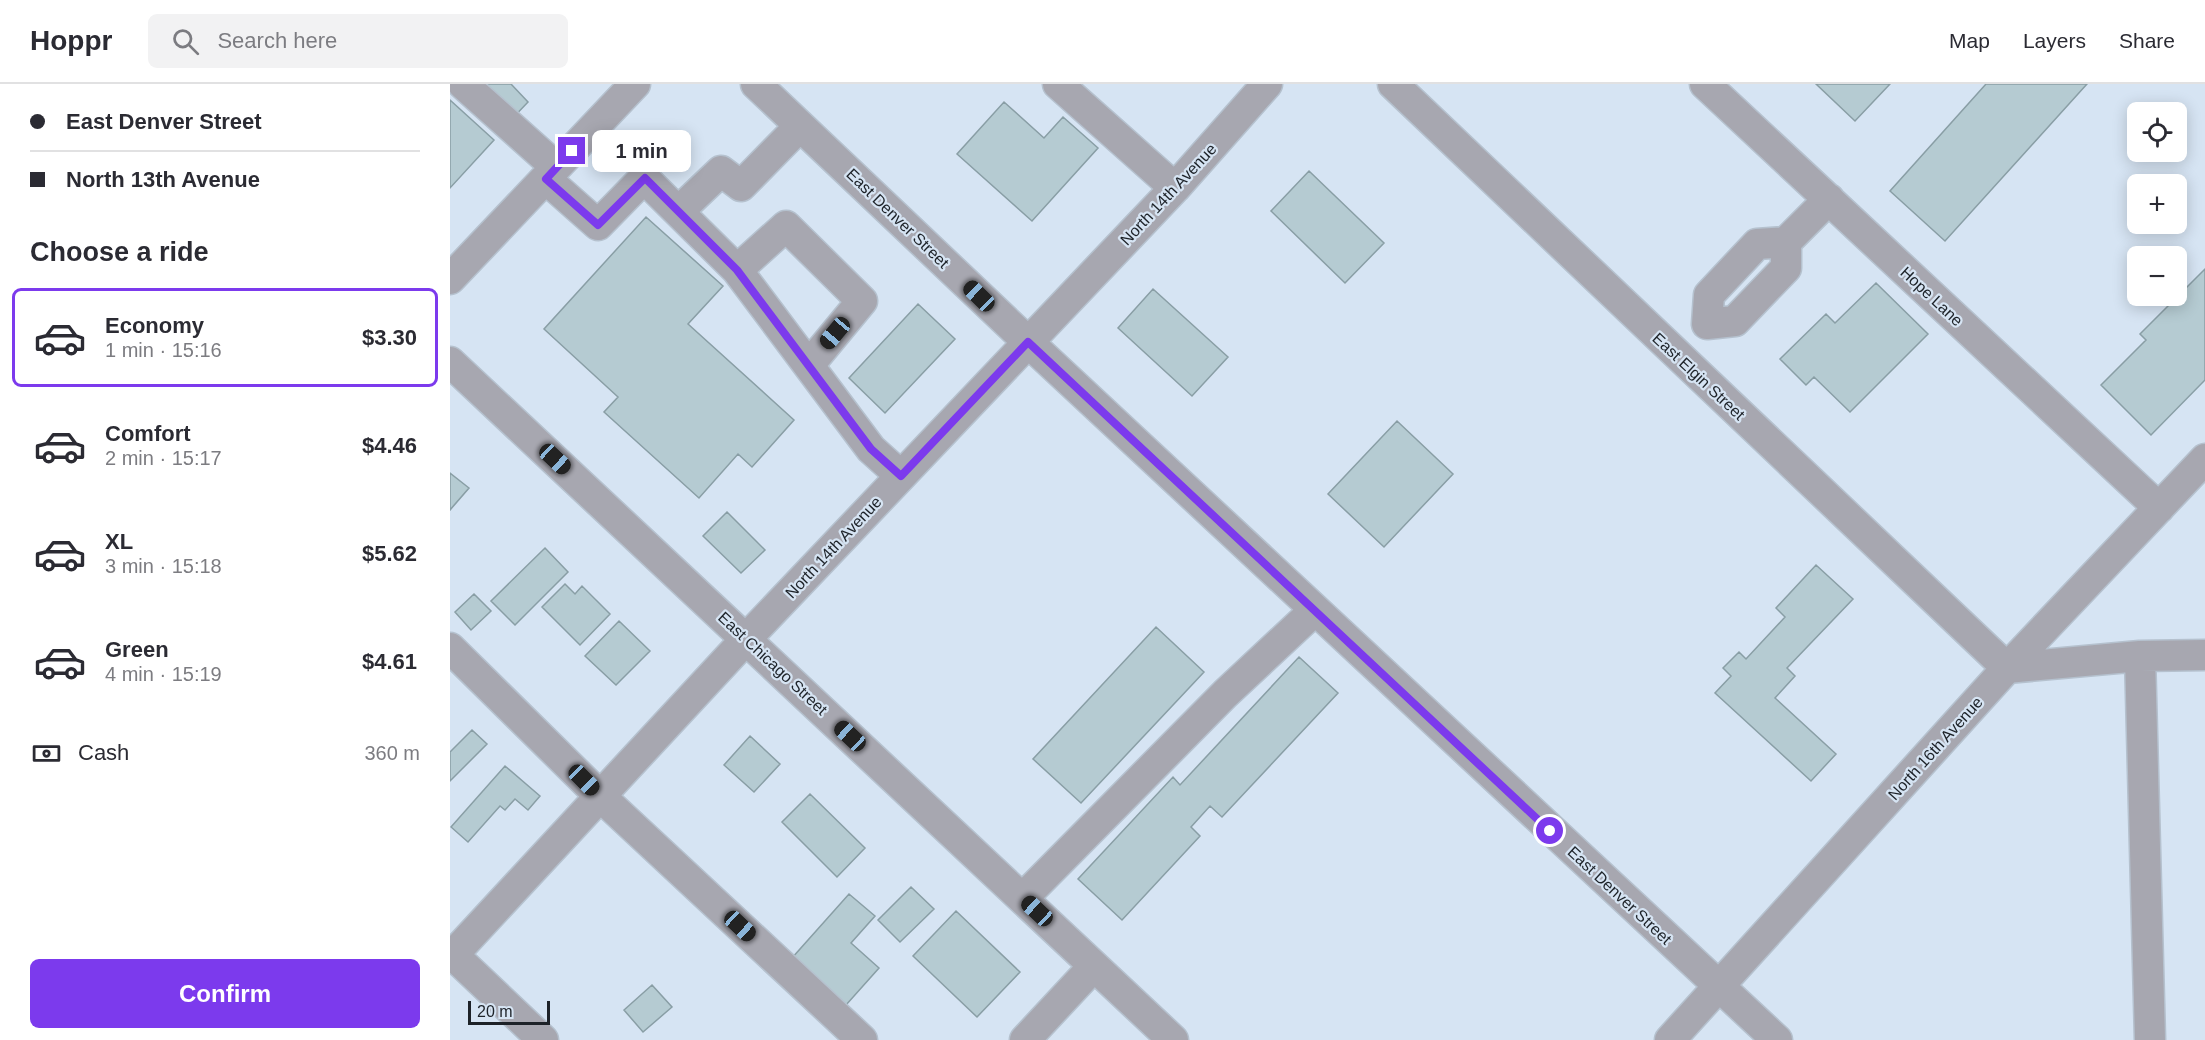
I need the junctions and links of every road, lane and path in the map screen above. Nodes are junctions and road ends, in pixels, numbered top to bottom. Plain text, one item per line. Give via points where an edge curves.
1 (463, 84) edge
2 (635, 84) edge
3 (756, 84) edge
4 (1058, 84) edge
5 (1267, 84) edge
6 (1393, 84) edge
7 (1705, 84) edge
8 (800, 126) junction
9 (551, 173) junction
10 (1175, 188) junction
11 (1829, 199) junction
12 (679, 211) junction
13 (737, 270) junction
14 (450, 279) edge
15 (1028, 342) junction
16 (1676, 354) junction
17 (450, 362) edge
18 (808, 364) junction
19 (2205, 459) edge
20 (901, 476) junction
21 (2159, 508) junction
22 (1315, 610) junction
23 (747, 638) junction
24 (450, 648) edge
25 (2205, 655) edge
26 (2140, 656) junction
27 (2007, 668) junction
28 (600, 796) junction
29 (1023, 898) junction
30 (451, 955) edge
31 (1094, 966) junction
32 (1719, 988) junction
33 (543, 1040) edge
34 (862, 1040) edge
35 (1025, 1040) edge
36 (1173, 1040) edge
37 (1670, 1040) edge
38 (1777, 1040) edge
39 (2150, 1040) edge

1 - 9 street
2 - 9 street
3 - 8 street, East Denver Street
4 - 10 street
5 - 10 street, North 14th Avenue
6 - 16 street, East Elgin Street
7 - 11 street, Hope Lane
8 - 12 street via 741,186 721,171
8 - 15 street, East Denver Street
9 - 12 street via 598,225 645,178
9 - 14 street
10 - 15 street, North 14th Avenue
11 - 16 street via 1786,242 1757,244 1709,295 1707,324
11 - 21 street, Hope Lane
12 - 13 street
13 - 18 street
13 - 18 street via 786,226 862,301
15 - 20 street, North 14th Avenue
15 - 22 street, East Denver Street
16 - 27 street, East Elgin Street
17 - 23 street, East Chicago Street
18 - 20 street via 871,449
19 - 21 street, North 16th Avenue
20 - 23 street, North 14th Avenue
21 - 27 street, North 16th Avenue
22 - 29 street via 1225,693
22 - 32 street, East Denver Street
23 - 28 street, North 14th Avenue
23 - 29 street, East Chicago Street
24 - 28 street
25 - 26 street
26 - 27 street
26 - 39 street
27 - 32 street, North 16th Avenue
28 - 30 street, North 14th Avenue
28 - 34 street
29 - 31 street, East Chicago Street
30 - 33 street
31 - 35 street
31 - 36 street, East Chicago Street
32 - 37 street, North 16th Avenue
32 - 38 street, East Denver Street

